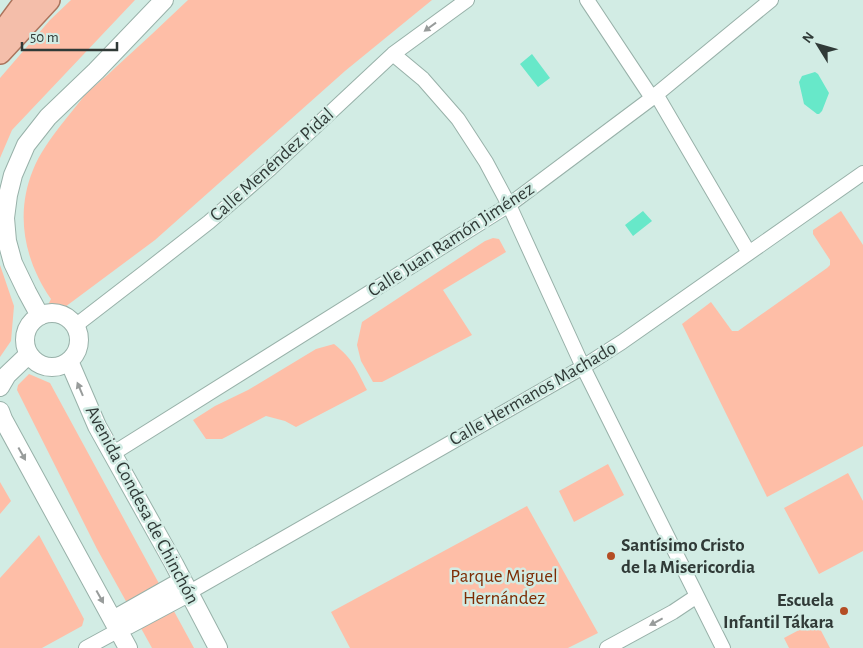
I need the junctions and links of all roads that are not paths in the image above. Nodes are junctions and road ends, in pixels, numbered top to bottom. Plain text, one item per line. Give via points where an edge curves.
1 (26, 0) edge
2 (49, 0) edge
3 (164, 0) edge
4 (467, 0) edge
5 (586, 0) edge
6 (771, 0) edge
7 (0, 35) edge
8 (0, 53) edge
9 (393, 54) junction
10 (654, 96) junction
11 (863, 173) edge
12 (509, 205) junction
13 (750, 253) junction
14 (40, 316) junction
15 (75, 326) junction
16 (29, 354) junction
17 (69, 361) junction
18 (583, 367) junction
19 (0, 387) edge
20 (0, 411) edge
21 (112, 454) junction
22 (185, 587) junction
23 (697, 596) junction
24 (116, 625) junction
25 (86, 648) edge
26 (128, 648) edge
27 (218, 648) edge
28 (607, 648) edge
29 (723, 648) edge

1 - 7 main road
2 - 8 main road
3 - 14 street via 48,116 26,145 13,175 5,218 7,241
4 -> 9 street, Calle Menéndez Pidal
5 - 10 street
6 - 10 street, Calle Juan Ramón Jiménez
9 - 12 street via 423,79 458,119
9 - 15 street, Calle Menéndez Pidal via 209,222
10 - 12 street, Calle Juan Ramón Jiménez
10 - 13 street
11 - 13 street, Calle Hermanos Machado
12 - 18 street
12 - 21 street, Calle Juan Ramón Jiménez
13 - 18 street, Calle Hermanos Machado
14 - 15 street via 63,316
14 - 16 street via 28,328 25,337
15 - 17 street via 78,348
16 - 17 street via 47,366 55,367
16 - 19 street via 7,374
21 -> 17 street, Avenida Condesa de Chinchón
18 - 22 street, Calle Hermanos Machado
18 - 23 street
20 -> 24 street
21 - 22 street, Avenida Condesa de Chinchón
22 - 24 street
22 - 27 street, Avenida Condesa de Chinchón
23 -> 28 street
23 - 29 street
24 - 25 street
24 - 26 street

